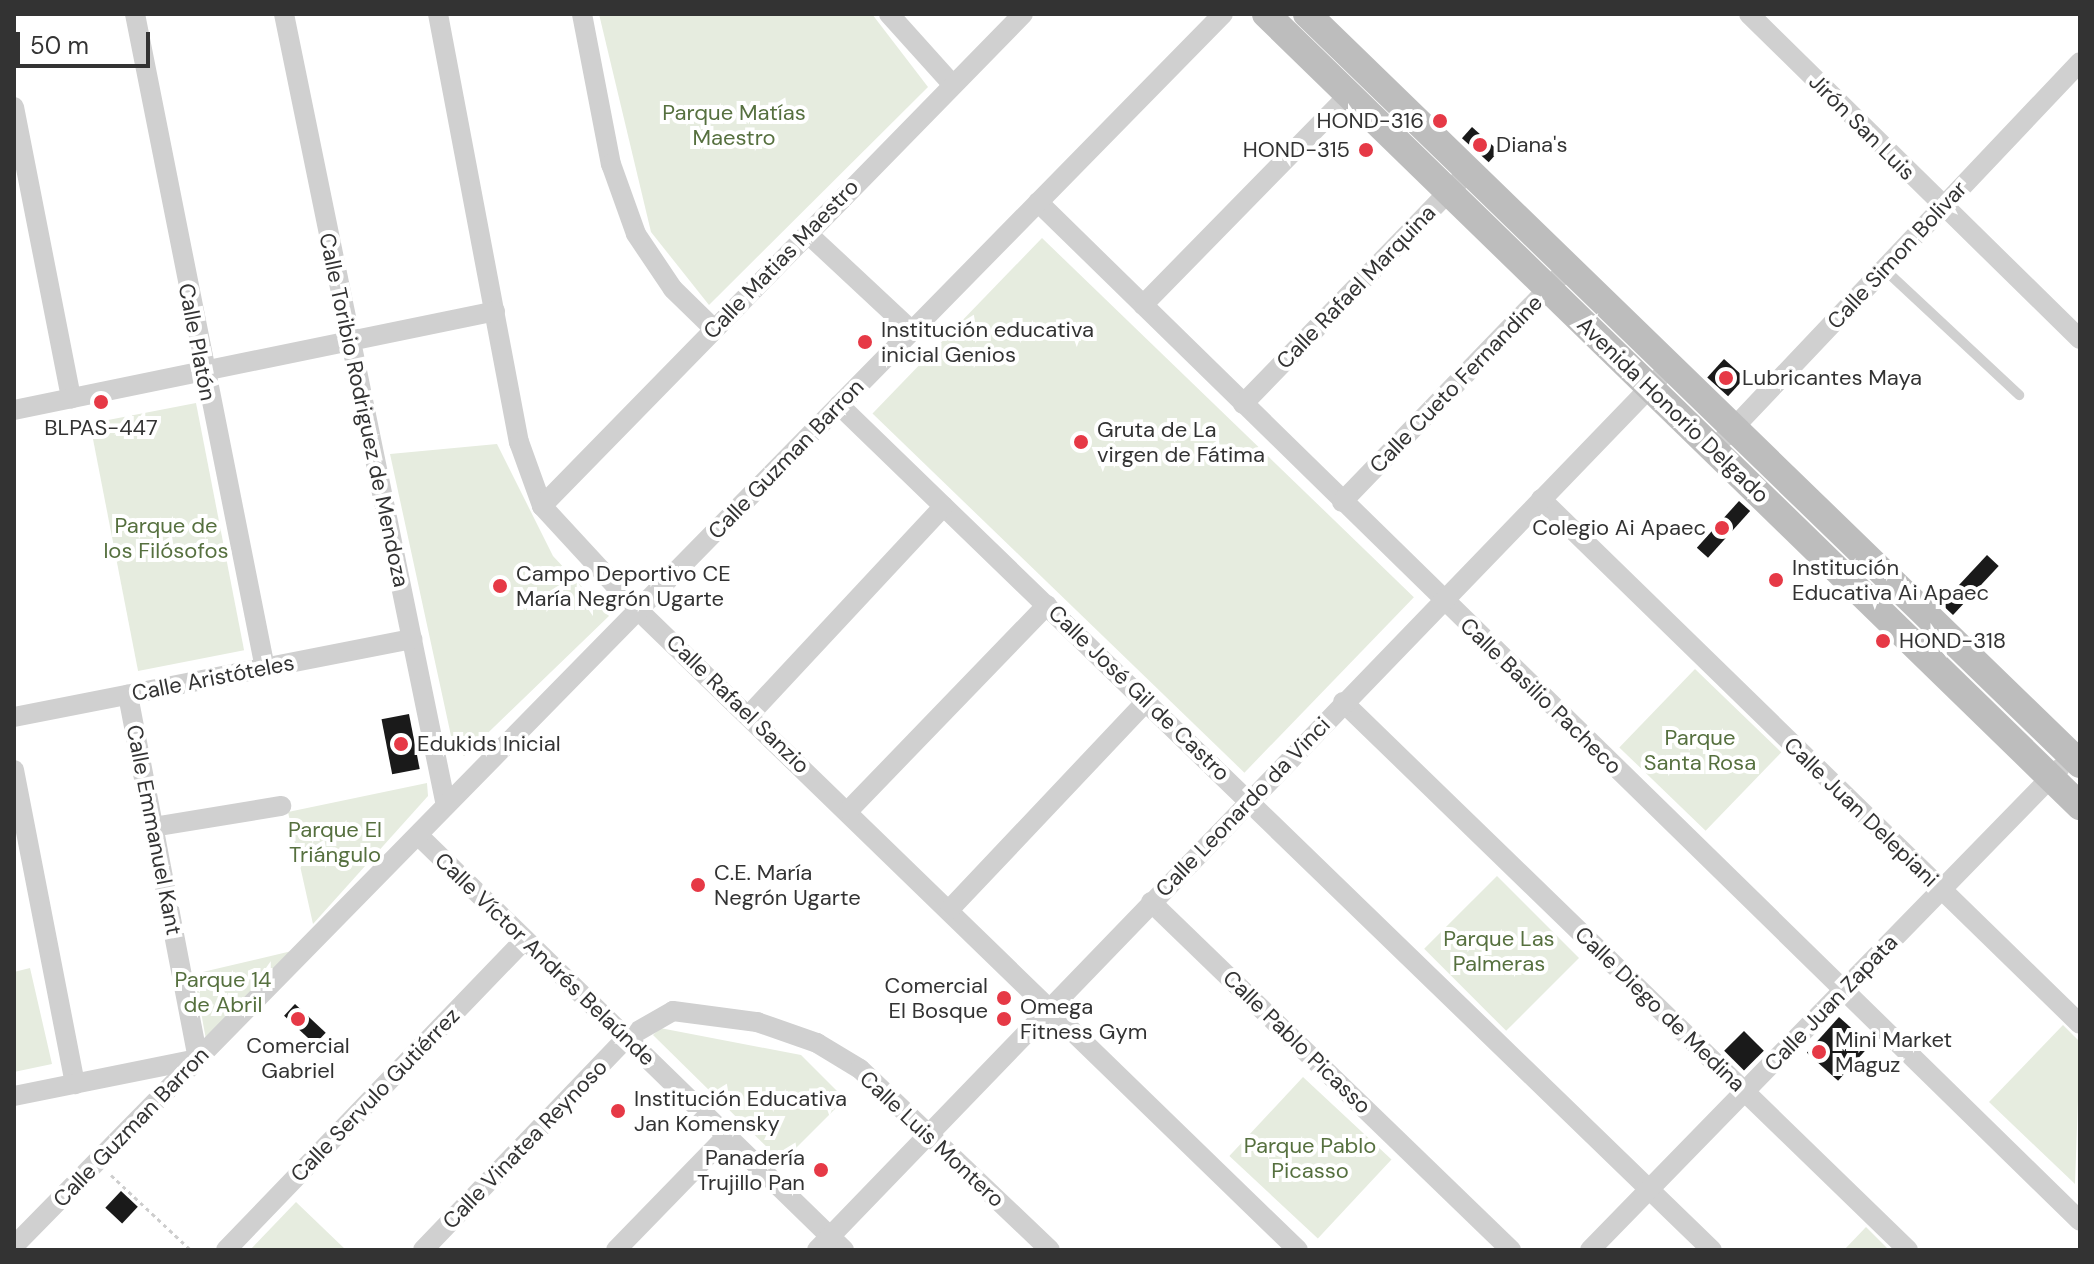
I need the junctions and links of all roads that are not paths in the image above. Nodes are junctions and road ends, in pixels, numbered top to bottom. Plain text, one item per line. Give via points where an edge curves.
1 (135, 14) edge
2 (284, 14) edge
3 (439, 14) edge
4 (582, 14) edge
5 (889, 14) edge
6 (1023, 14) edge
7 (1223, 14) edge
8 (1266, 14) edge
9 (1307, 14) edge
10 (1749, 14) edge
11 (2080, 62) edge
12 (952, 84) junction
13 (1349, 95) junction
14 (14, 107) edge
15 (1470, 170) junction
16 (1449, 191) junction
17 (1038, 202) junction
18 (1943, 207) junction
19 (807, 233) junction
20 (1569, 267) junction
21 (1884, 269) junction
22 (1547, 289) junction
23 (1143, 305) junction
24 (495, 311) junction
25 (713, 328) junction
26 (912, 331) junction
27 (2080, 339) edge
28 (349, 341) junction
29 (201, 365) junction
30 (1671, 366) junction
31 (1650, 387) junction
32 (69, 392) junction
33 (2019, 395) dead end
34 (14, 397) edge
35 (1243, 404) junction
36 (839, 405) junction
37 (14, 410) edge
38 (1735, 426) junction
39 (1713, 448) junction
40 (1541, 499) junction
41 (1342, 502) junction
42 (542, 506) junction
43 (944, 506) junction
44 (1441, 599) junction
45 (1047, 605) junction
46 (638, 610) junction
47 (412, 639) junction
48 (265, 668) junction
49 (128, 695) junction
50 (1147, 701) junction
51 (1343, 702) junction
52 (750, 714) junction
53 (14, 717) edge
54 (2076, 760) edge
55 (14, 770) edge
56 (2051, 777) junction
57 (1249, 798) junction
58 (281, 806) dead end
59 (446, 806) junction
60 (2080, 806) edge
61 (849, 810) junction
62 (153, 827) junction
63 (418, 835) junction
64 (1941, 890) junction
65 (1151, 902) junction
66 (950, 909) junction
67 (525, 939) junction
68 (1843, 991) junction
69 (1051, 1008) junction
70 (2080, 1024) edge
71 (626, 1038) junction
72 (198, 1059) junction
73 (75, 1084) junction
74 (1745, 1091) junction
75 (14, 1096) edge
76 (929, 1132) junction
77 (727, 1136) junction
78 (1649, 1189) junction
79 (2080, 1221) edge
80 (831, 1245) edge
81 (14, 1246) edge
82 (226, 1250) edge
83 (423, 1250) edge
84 (616, 1250) edge
85 (1050, 1250) edge
86 (1298, 1250) edge
87 (1511, 1250) edge
88 (1590, 1250) edge
89 (1712, 1250) edge
90 (1908, 1250) edge

1 - 29 street, Calle Platón
2 - 28 street, Calle Toribio Rodriguez de Mendoza
3 - 24 street, Calle Rafael Sanzio
4 - 25 street via 611,164 636,234 673,289
5 - 12 street
6 - 12 street, Calle Matias Maestro
7 - 17 street, Calle Guzman Barron
8 - 13 street, Avenida Honorio Delgado
9 - 15 street, Avenida Honorio Delgado
10 - 18 street, Jirón San Luis
11 - 18 street, Calle Simon Bolivar
12 - 19 street, Calle Matias Maestro
13 - 16 street, Avenida Honorio Delgado
13 - 23 street
14 - 32 street
15 - 16 street, Calle Rafael Marquina
15 - 20 street, Avenida Honorio Delgado
16 - 22 street, Avenida Honorio Delgado
16 - 35 street, Calle Rafael Marquina
17 - 23 street, Calle Basilio Pacheco
17 - 26 street, Calle Guzman Barron
18 - 21 street, Calle Simon Bolivar
18 - 27 street, Jirón San Luis
19 - 25 street, Calle Matias Maestro
19 - 26 street
20 - 22 street, Calle Cueto Fernandine
20 - 30 street, Avenida Honorio Delgado
21 - 33 lane
21 - 38 street, Calle Simon Bolivar
22 - 31 street, Avenida Honorio Delgado
22 - 41 street, Calle Cueto Fernandine
23 - 35 street, Calle Basilio Pacheco
24 - 28 street
24 - 42 street, Calle Rafael Sanzio via 519,442
25 - 42 street, Calle Matias Maestro
26 - 36 street, Calle Guzman Barron
28 - 29 street
28 - 47 street, Calle Toribio Rodriguez de Mendoza
29 - 32 street
29 - 48 street, Calle Platón
30 - 31 street, Calle Leonardo da Vinci
30 - 38 street, Avenida Honorio Delgado
31 - 39 street, Avenida Honorio Delgado
31 - 40 street, Calle Leonardo da Vinci
32 - 34 street
32 - 37 street
35 - 41 street, Calle Basilio Pacheco
36 - 43 street, Calle José Gil de Castro
36 - 46 street, Calle Guzman Barron
38 - 39 street, Calle Simon Bolivar
38 - 54 street, Avenida Honorio Delgado
39 - 56 street, Avenida Honorio Delgado
40 - 44 street, Calle Leonardo da Vinci
40 - 64 street, Calle Juan Delepiani
41 - 44 street, Calle Basilio Pacheco
42 - 46 street, Calle Rafael Sanzio
43 - 45 street, Calle José Gil de Castro
43 - 52 street
44 - 51 street, Calle Leonardo da Vinci
44 - 68 street, Calle Basilio Pacheco
45 - 50 street, Calle José Gil de Castro
45 - 61 street
46 - 52 street, Calle Rafael Sanzio
46 - 59 street, Calle Guzman Barron
47 - 48 street, Calle Aristóteles
47 - 59 street, Calle Toribio Rodriguez de Mendoza
48 - 49 street, Calle Aristóteles
49 - 53 street, Calle Aristóteles
49 - 62 street, Calle Emmanuel Kant
50 - 57 street, Calle José Gil de Castro
50 - 66 street
51 - 57 street, Calle Leonardo da Vinci
51 - 74 street, Calle Diego de Medina
52 - 61 street, Calle Rafael Sanzio
54 - 56 street, Calle Juan Zapata
55 - 73 street
56 - 60 street, Avenida Honorio Delgado
56 - 64 street, Calle Juan Zapata
57 - 65 street, Calle Leonardo da Vinci
57 - 78 street, Calle José Gil de Castro
58 - 62 street
59 - 63 street, Calle Guzman Barron
61 - 66 street, Calle Rafael Sanzio
62 - 72 street, Calle Emmanuel Kant
63 - 67 street, Calle Víctor Andrés Belaúnde
63 - 72 street, Calle Guzman Barron
64 - 68 street, Calle Juan Zapata
64 - 70 street, Calle Juan Delepiani
65 - 69 street, Calle Leonardo da Vinci
65 - 87 street, Calle Pablo Picasso
66 - 69 street, Calle Rafael Sanzio
67 - 71 street, Calle Víctor Andrés Belaúnde
67 - 82 street, Calle Servulo Gutiérrez
68 - 74 street, Calle Juan Zapata
68 - 79 street, Calle Basilio Pacheco
69 - 76 street, Calle Leonardo da Vinci
69 - 86 street, Calle Rafael Sanzio
71 - 76 street, Calle Luis Montero via 673,1011 757,1022 817,1043 860,1069
71 - 77 street, Calle Víctor Andrés Belaúnde
71 - 83 street, Calle Vinatea Reynoso
72 - 73 street
72 - 81 street, Calle Guzman Barron
73 - 75 street
74 - 78 street, Calle Juan Zapata
74 - 90 street, Calle Diego de Medina
76 - 80 street, Calle Leonardo da Vinci
76 - 85 street, Calle Luis Montero
77 - 80 street, Calle Víctor Andrés Belaúnde
77 - 84 street
78 - 88 street, Calle Juan Zapata
78 - 89 street, Calle José Gil de Castro

